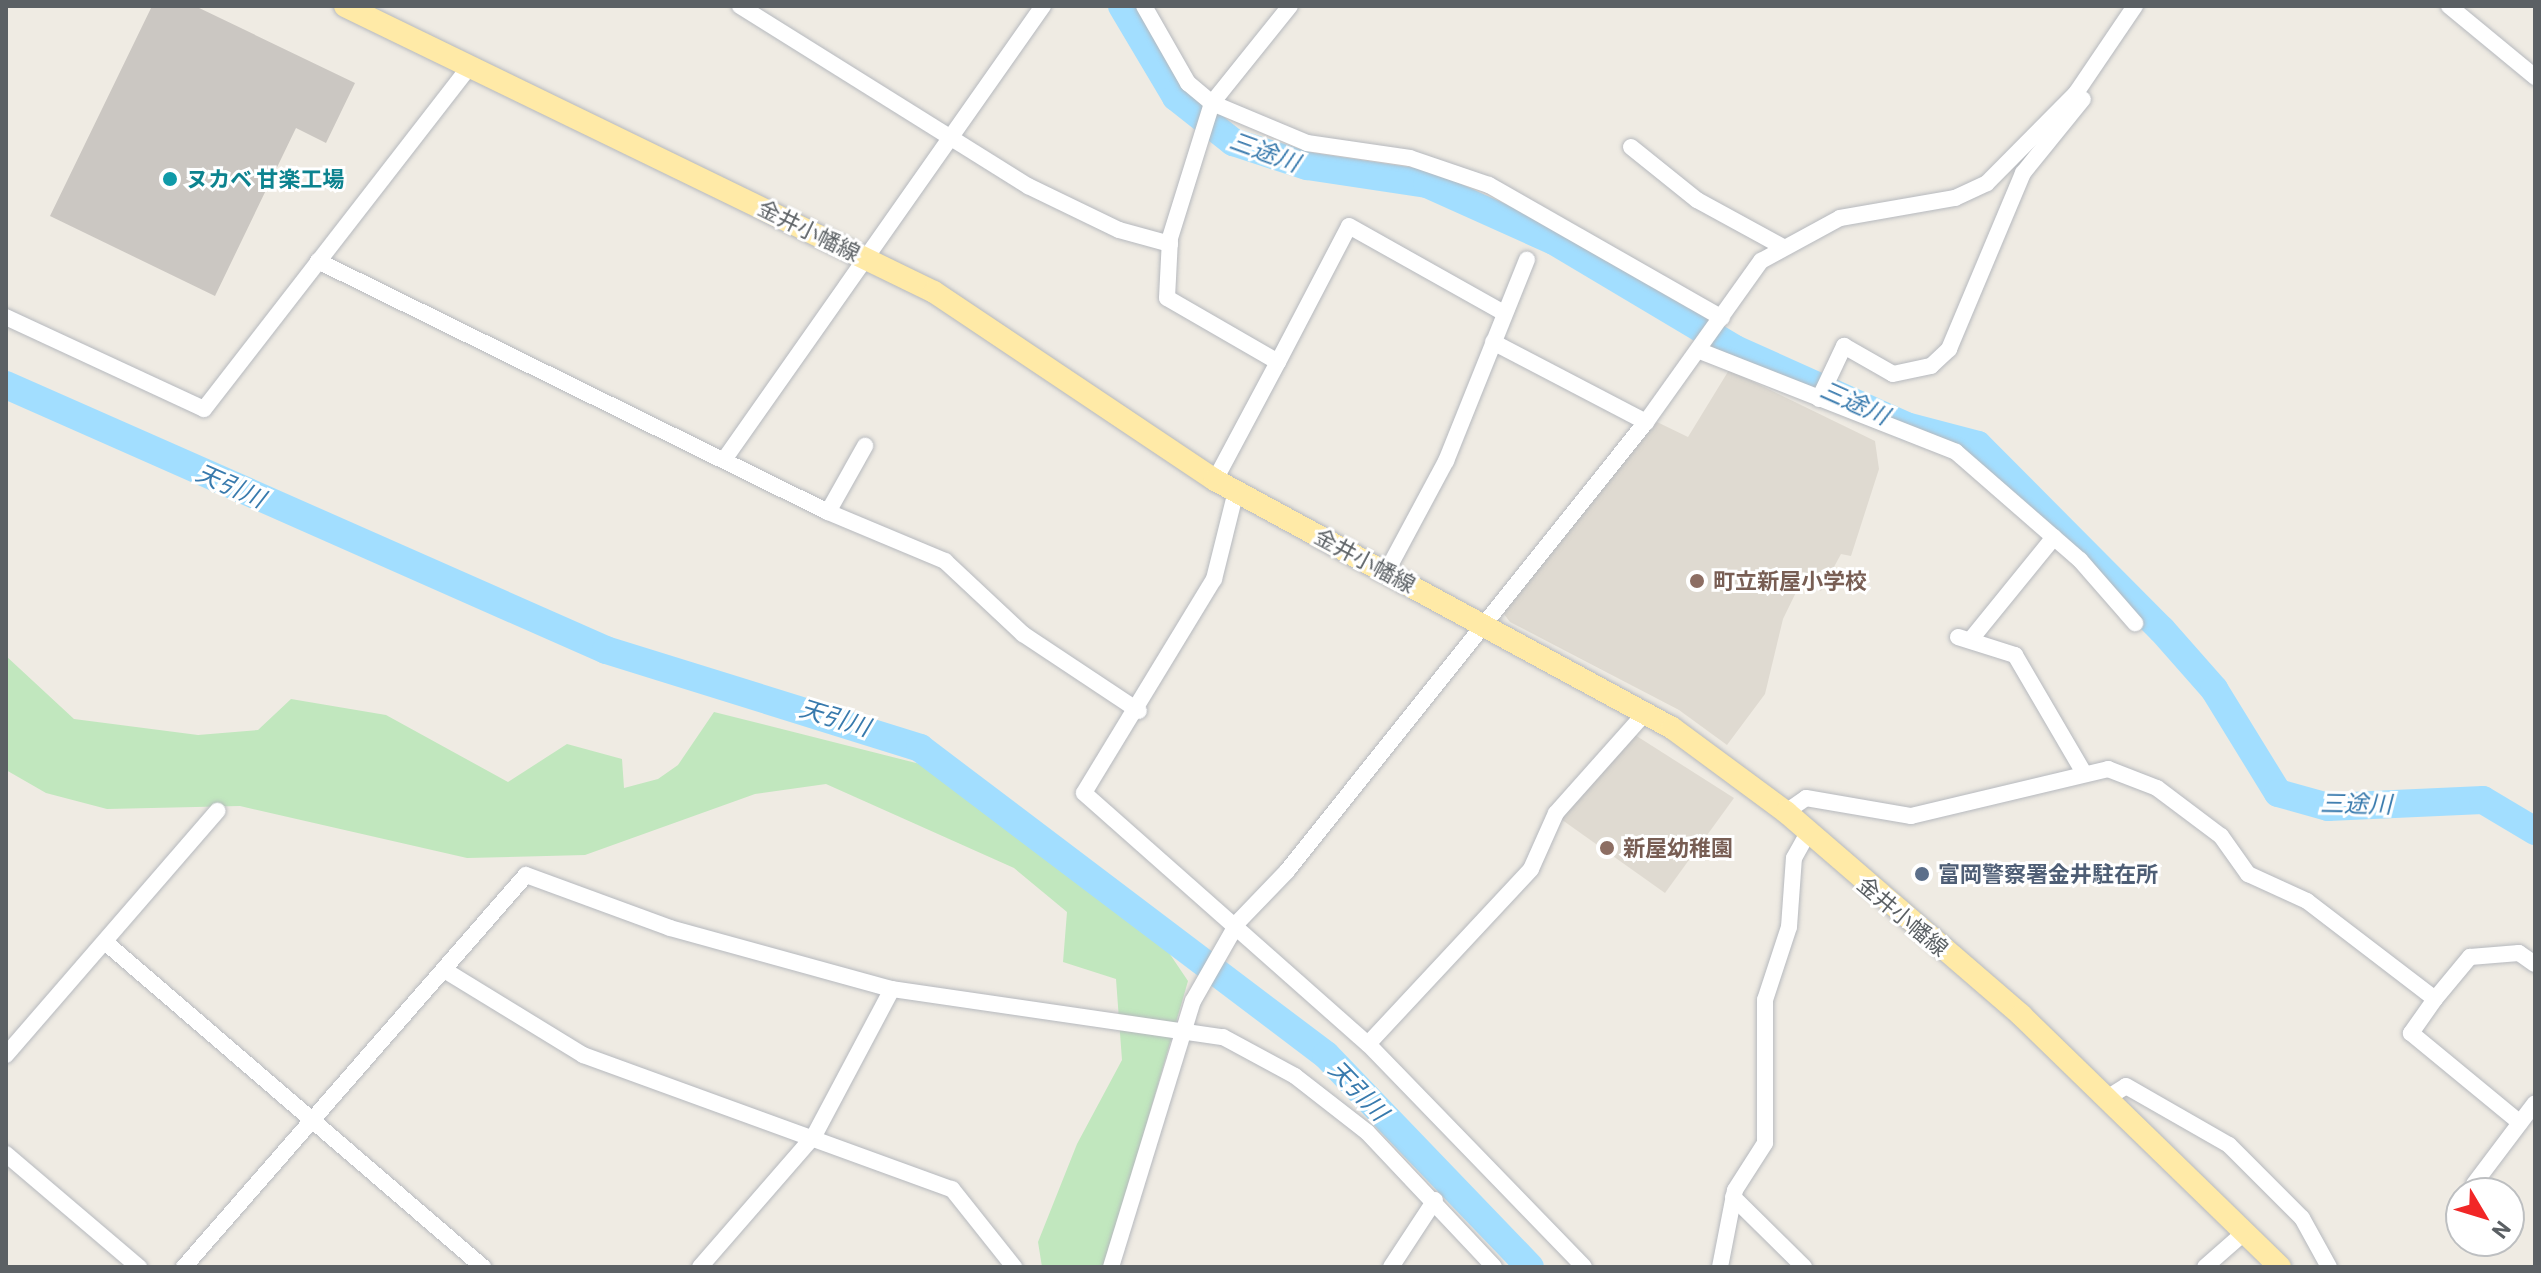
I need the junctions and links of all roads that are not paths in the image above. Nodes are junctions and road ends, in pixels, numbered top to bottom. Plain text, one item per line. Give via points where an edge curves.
1 (740, 6) edge
2 (1043, 6) edge
3 (1144, 6) edge
4 (1290, 6) edge
5 (2135, 6) edge
6 (2449, 6) edge
7 (349, 7) edge
8 (2125, 37) dead end
9 (471, 65) junction
10 (2535, 77) edge
11 (1212, 103) junction
12 (949, 139) junction
13 (1631, 147) dead end
14 (1170, 244) junction
15 (1781, 246) junction
16 (867, 259) junction
17 (1527, 260) dead end
18 (318, 261) junction
19 (1504, 313) junction
20 (6, 317) edge
21 (1722, 319) junction
22 (1493, 342) junction
23 (1700, 351) junction
24 (1278, 362) junction
25 (1819, 399) junction
26 (1646, 422) junction
27 (865, 446) dead end
28 (726, 457) junction
29 (1215, 480) junction
30 (1236, 491) junction
31 (828, 512) junction
32 (2054, 537) junction
33 (1387, 571) junction
34 (1480, 621) junction
35 (2135, 623) dead end
36 (1139, 711) junction
37 (1645, 713) junction
38 (2084, 773) junction
39 (217, 811) dead end
40 (1786, 812) junction
41 (1807, 835) junction
42 (1238, 922) junction
43 (105, 942) junction
44 (2535, 964) edge
45 (446, 971) junction
46 (892, 989) junction
47 (2435, 999) junction
48 (1185, 1030) junction
49 (1368, 1044) junction
50 (6, 1055) edge
51 (2107, 1098) junction
52 (2535, 1103) edge
53 (315, 1119) junction
54 (2520, 1123) junction
55 (814, 1136) junction
56 (6, 1154) edge
57 (2479, 1177) edge
58 (1733, 1197) junction
59 (1435, 1200) junction
60 (2245, 1232) junction
61 (139, 1267) edge
62 (184, 1267) edge
63 (483, 1267) edge
64 (700, 1267) edge
65 (1014, 1267) edge
66 (1111, 1267) edge
67 (1391, 1267) edge
68 (1494, 1267) edge
69 (1584, 1267) edge
70 (1720, 1267) edge
71 (1804, 1267) edge
72 (2205, 1267) edge
73 (2280, 1267) edge
74 (2329, 1267) edge

1 - 12 street
2 - 12 street
3 - 11 street via 1188,83
4 - 11 street
5 - 15 street via 2076,93 1987,183 1955,198 1840,218
6 - 10 street
7 - 9 main road, 金井小幡線
8 - 25 street via 2023,173 1949,349 1931,366 1893,374 1844,346
9 - 16 main road, 金井小幡線
9 - 18 street
11 - 14 street
11 - 21 street via 1307,143 1410,158 1489,185
12 - 14 street via 1119,230
12 - 16 street
13 - 15 street via 1697,200
14 - 24 street via 1171,306
15 - 21 street via 1761,261
16 - 28 street
16 - 29 main road, 金井小幡線 via 998,329
17 - 19 street
18 - 20 street via 204,409
18 - 28 street
19 - 22 street
19 - 24 street via 1349,226
21 - 23 street
22 - 26 street
22 - 33 street via 1446,461
23 - 25 street
23 - 26 street
24 - 29 street
25 - 32 street via 1956,452
26 - 34 street
27 - 31 street
28 - 31 street
29 - 30 main road, 金井小幡線
30 - 33 main road, 金井小幡線
30 - 36 street via 1214,579
31 - 36 street via 945,561 1023,634
32 - 35 street
32 - 38 street via 1965,638 2015,655
33 - 34 main road, 金井小幡線
34 - 37 main road, 金井小幡線
34 - 42 street via 1287,871
36 - 42 street via 1084,793
37 - 40 main road, 金井小幡線
37 - 49 street via 1556,813 1531,869
38 - 40 street via 1911,816 1806,798
38 - 47 street via 2108,769 2157,788 2221,836 2248,874 2307,901
39 - 43 street
40 - 41 main road, 金井小幡線
41 - 51 main road, 金井小幡線
41 - 58 street via 1794,858 1789,927 1765,1000 1765,1143
42 - 48 street via 1193,1001
42 - 49 street
43 - 50 street
43 - 53 street
44 - 47 street via 2519,953 2470,957
45 - 46 street via 526,875 670,928
45 - 53 street
45 - 55 street via 583,1055
46 - 48 street
46 - 55 street
47 - 54 street via 2411,1033
48 - 59 street via 1223,1037 1295,1076 1367,1132
48 - 66 street
49 - 69 street
51 - 60 main road, 金井小幡線
51 - 74 street via 2126,1086 2229,1145 2302,1218
52 - 54 street
53 - 62 street
53 - 63 street
54 - 57 street
55 - 64 street
55 - 65 street via 952,1189
56 - 61 street
58 - 70 street
58 - 71 street
59 - 67 street
59 - 68 street
60 - 72 street
60 - 73 main road, 金井小幡線

